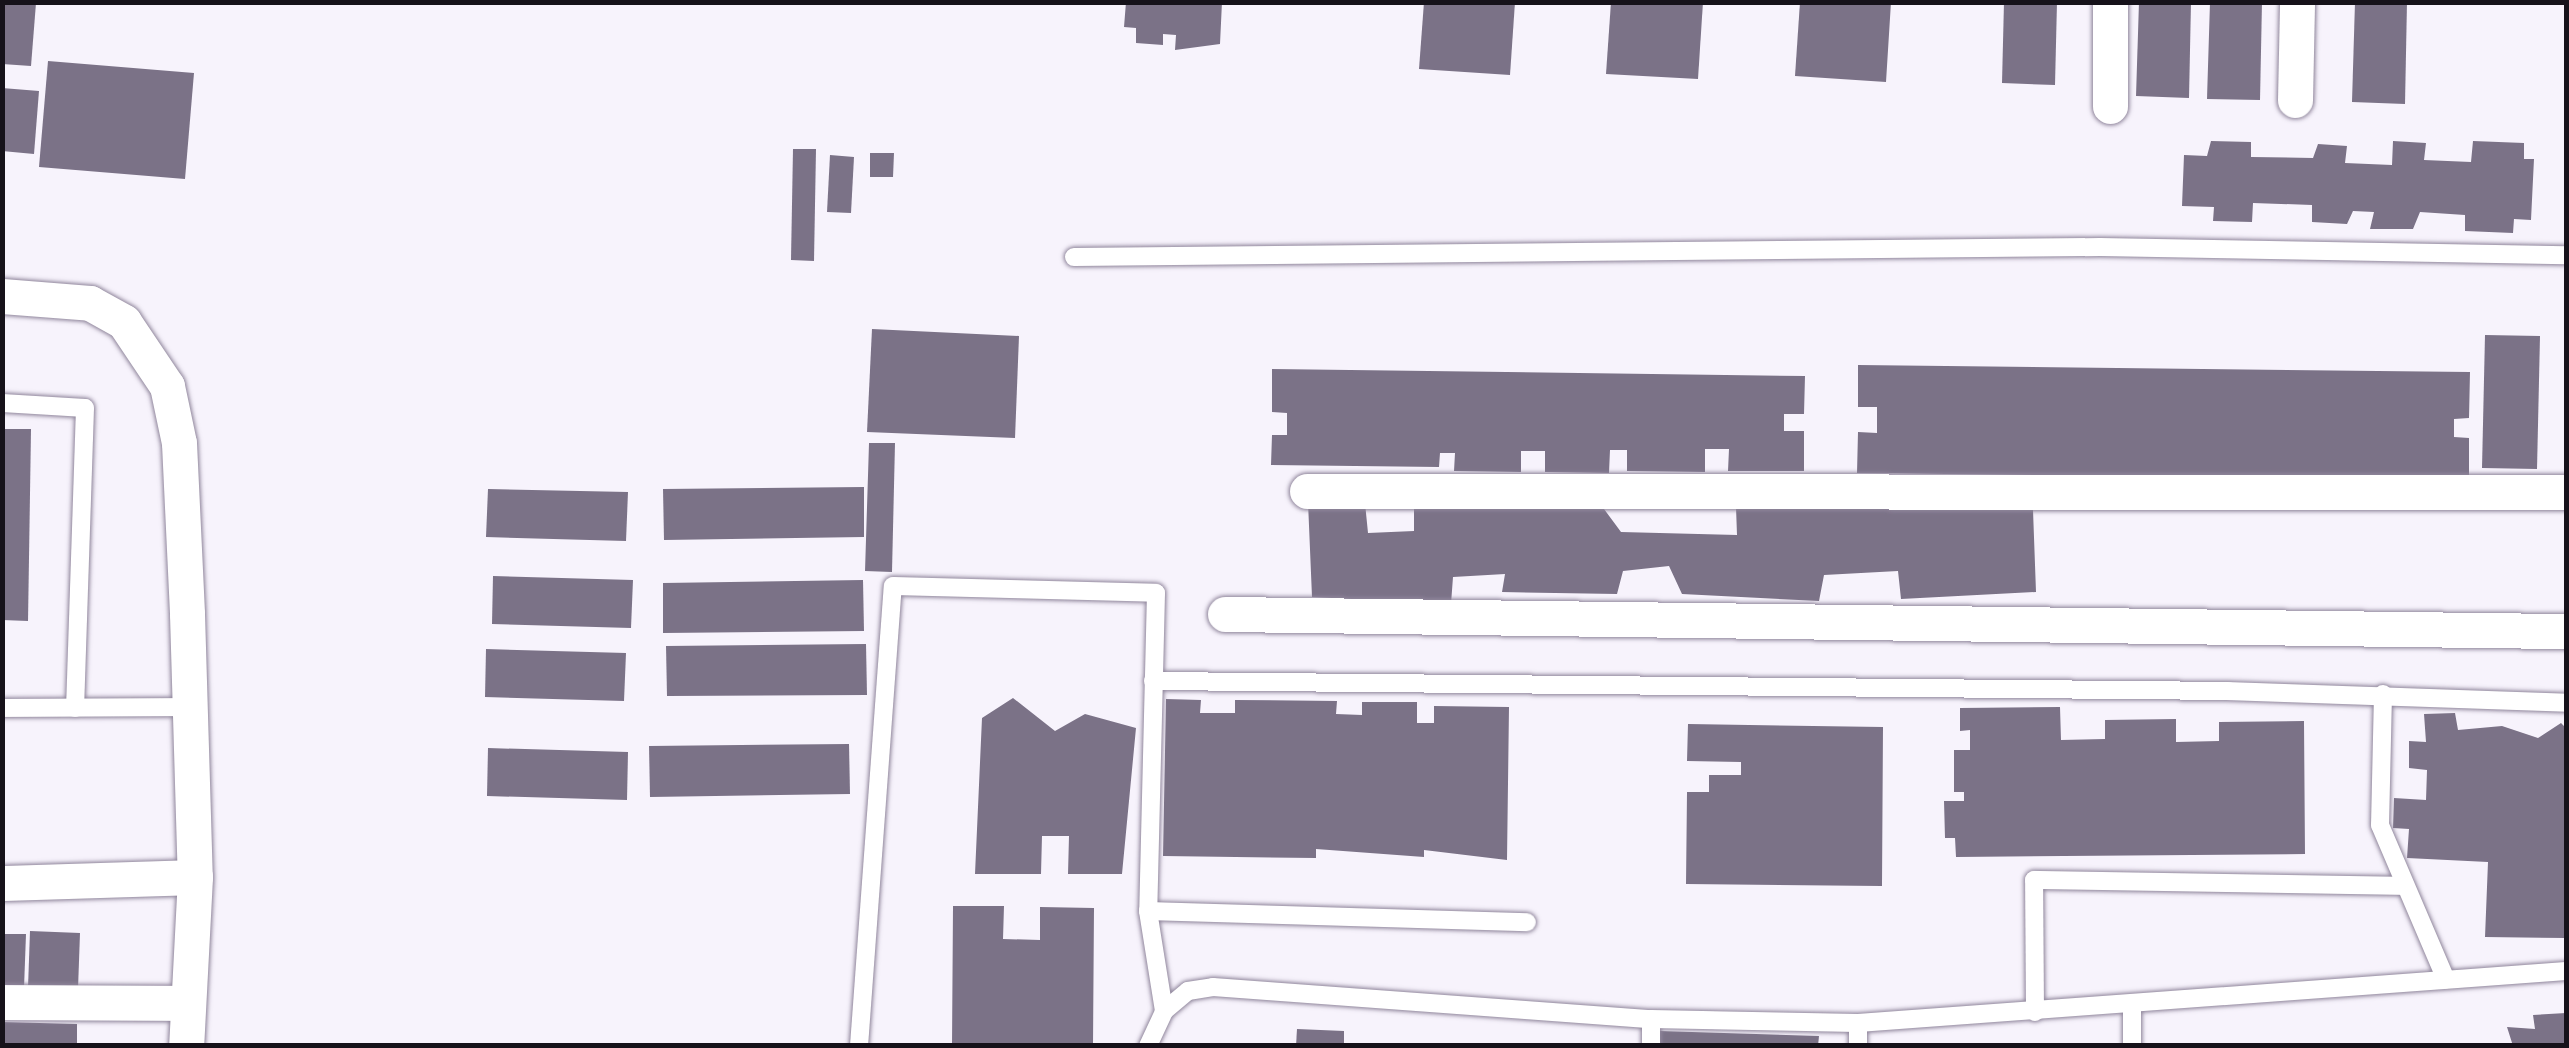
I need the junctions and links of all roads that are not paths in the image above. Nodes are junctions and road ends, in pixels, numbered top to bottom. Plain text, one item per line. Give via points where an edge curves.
1 (2110, 2) edge
2 (2297, 2) edge
3 (2295, 100) dead end
4 (2110, 106) dead end
5 (2566, 255) edge
6 (1074, 257) dead end
7 (2, 296) edge
8 (2, 402) edge
9 (1307, 491) dead end
10 (2566, 492) edge
11 (1225, 614) dead end
12 (2566, 631) edge
13 (1153, 680) junction
14 (2382, 694) junction
15 (2566, 703) edge
16 (2, 708) edge
17 (74, 708) junction
18 (190, 708) junction
19 (194, 877) junction
20 (2, 883) edge
21 (2402, 886) junction
22 (1148, 911) junction
23 (1528, 922) dead end
24 (2566, 971) edge
25 (2446, 980) junction
26 (2, 1002) edge
27 (188, 1003) junction
28 (2132, 1005) junction
29 (1164, 1011) junction
30 (2035, 1012) junction
31 (1651, 1018) junction
32 (1858, 1023) junction
33 (186, 1046) edge
34 (858, 1046) edge
35 (1148, 1046) edge
36 (1650, 1046) edge
37 (1858, 1046) edge
38 (2132, 1046) edge

1 - 4 street
2 - 3 street
5 - 6 lane via 2100,247
7 - 18 street via 90,303 107,312 149,351 167,386 179,443
8 - 17 lane via 85,408
9 - 10 street
11 - 12 street
13 - 14 lane
13 - 22 lane
13 - 34 lane via 1156,593 893,586
14 - 15 lane
14 - 21 lane via 2380,824
16 - 17 lane
17 - 18 lane
18 - 19 street
19 - 20 street
19 - 27 street
21 - 25 lane
21 - 30 lane via 2034,880
22 - 23 lane
22 - 29 lane
24 - 25 lane
25 - 28 lane
26 - 27 street
27 - 33 street
28 - 30 lane
28 - 38 lane
29 - 31 lane via 1188,992 1213,987
29 - 35 lane
30 - 32 lane
31 - 32 lane
31 - 36 lane
32 - 37 lane

